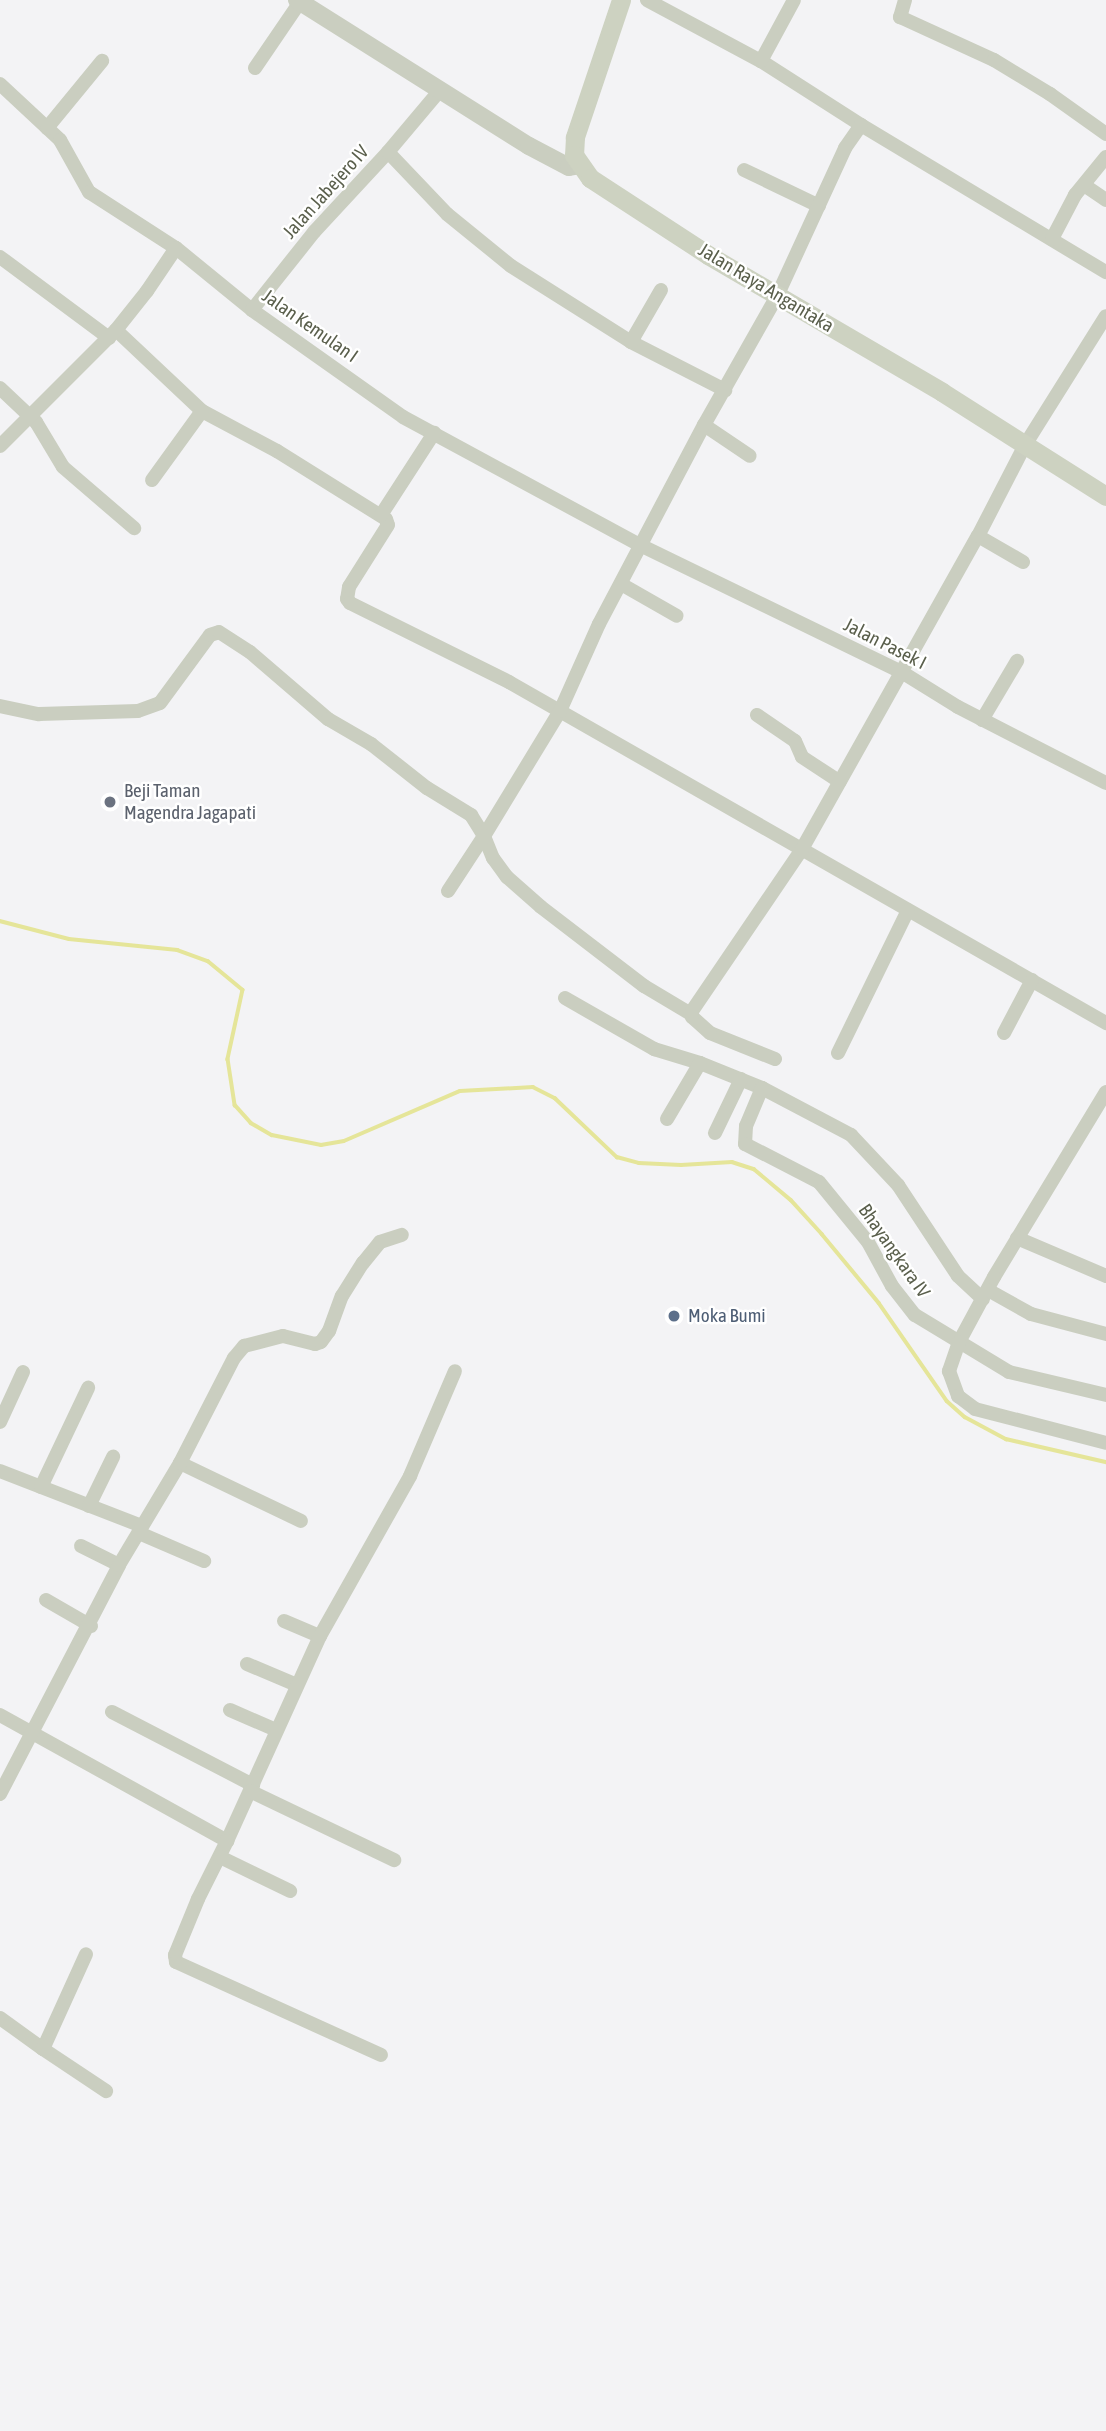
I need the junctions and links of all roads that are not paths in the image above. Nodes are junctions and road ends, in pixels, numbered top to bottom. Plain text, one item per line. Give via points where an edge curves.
1 (621, 0) edge
2 (647, 0) edge
3 (794, 0) edge
4 (905, 0) edge
5 (299, 1) edge
6 (102, 61) dead end
7 (761, 61) junction
8 (255, 68) dead end
9 (0, 84) edge
10 (436, 95) junction
11 (861, 125) junction
12 (47, 128) junction
13 (1106, 134) edge
14 (387, 152) junction
15 (1106, 157) edge
16 (580, 165) junction
17 (744, 170) dead end
18 (1084, 185) junction
19 (1106, 200) edge
20 (819, 206) junction
21 (1052, 239) junction
22 (176, 248) junction
23 (0, 257) edge
24 (1106, 272) edge
25 (661, 290) dead end
26 (778, 294) junction
27 (252, 310) junction
28 (1106, 316) edge
29 (112, 334) junction
30 (631, 342) junction
31 (0, 388) edge
32 (725, 390) junction
33 (202, 411) junction
34 (28, 415) junction
35 (704, 425) junction
36 (434, 433) junction
37 (1024, 445) junction
38 (0, 446) edge
39 (750, 456) dead end
40 (152, 480) dead end
41 (1106, 496) edge
42 (381, 515) junction
43 (134, 528) dead end
44 (978, 536) junction
45 (642, 546) junction
46 (1023, 562) dead end
47 (621, 584) junction
48 (677, 616) dead end
49 (1017, 661) dead end
50 (900, 671) junction
51 (0, 706) edge
52 (560, 711) junction
53 (757, 715) dead end
54 (982, 720) junction
55 (841, 782) junction
56 (1106, 783) edge
57 (484, 836) junction
58 (802, 849) junction
59 (448, 891) dead end
60 (908, 910) junction
61 (1032, 980) junction
62 (565, 998) dead end
63 (691, 1014) junction
64 (1106, 1023) edge
65 (1004, 1033) dead end
66 (838, 1053) dead end
67 (775, 1059) dead end
68 (700, 1063) junction
69 (741, 1079) junction
70 (762, 1088) junction
71 (1106, 1092) edge
72 (667, 1119) dead end
73 (715, 1133) dead end
74 (402, 1235) dead end
75 (1017, 1237) junction
76 (1106, 1276) edge
77 (992, 1283) junction
78 (1106, 1334) edge
79 (959, 1342) junction
80 (23, 1371) dead end
81 (455, 1371) dead end
82 (88, 1388) dead end
83 (1106, 1395) edge
84 (0, 1422) edge
85 (1106, 1443) edge
86 (113, 1457) dead end
87 (180, 1464) junction
88 (0, 1471) edge
89 (41, 1487) junction
90 (89, 1506) junction
91 (301, 1521) dead end
92 (141, 1530) junction
93 (81, 1546) dead end
94 (204, 1561) dead end
95 (119, 1565) junction
96 (46, 1600) dead end
97 (284, 1621) dead end
98 (91, 1626) junction
99 (320, 1636) junction
100 (247, 1664) dead end
101 (297, 1685) junction
102 (230, 1710) dead end
103 (112, 1712) dead end
104 (0, 1715) edge
105 (276, 1730) junction
106 (32, 1732) junction
107 (251, 1788) junction
108 (0, 1794) edge
109 (228, 1841) junction
110 (220, 1857) junction
111 (394, 1860) dead end
112 (290, 1891) dead end
113 (86, 1954) dead end
114 (0, 2018) edge
115 (43, 2049) junction
116 (381, 2055) dead end
117 (106, 2091) dead end

1 - 16 main road via 575,137 574,155
2 - 7 street
3 - 7 street
4 - 13 street via 900,17 994,60
5 - 8 street
5 - 10 street
6 - 12 street
7 - 11 street
9 - 12 street, Jalan Kemulan I
10 - 14 street, Jalan Jabejero IV
10 - 16 street via 546,156 569,167
11 - 20 street via 845,148
11 - 21 street
12 - 22 street, Jalan Kemulan I via 65,146 89,192
14 - 27 street, Jalan Jabejero IV via 314,232
14 - 30 street via 447,214 489,249
15 - 18 street
16 - 26 main road, Jalan Raya Angantaka via 590,178 708,255
17 - 20 street
18 - 19 street
18 - 21 street
20 - 26 street
21 - 24 street
22 - 27 street, Jalan Kemulan I
22 - 29 street
23 - 29 street
25 - 30 street
26 - 32 street
26 - 37 main road, Jalan Raya Angantaka
27 - 36 street, Jalan Kemulan I via 403,417
28 - 37 street
29 - 33 street
29 - 34 street
30 - 32 street
31 - 34 street
32 - 35 street
33 - 40 street
33 - 42 street
34 - 38 street
34 - 43 street via 63,467
35 - 39 street
35 - 45 street
36 - 42 street
36 - 45 street, Jalan Kemulan I
37 - 41 main road, Jalan Raya Angantaka
37 - 44 street
42 - 52 street via 388,525 346,599
44 - 46 street
44 - 50 street
45 - 47 street
45 - 50 street, Jalan Pasek I
47 - 48 street
47 - 52 street
49 - 54 street
50 - 54 street, Jalan Pasek I
50 - 55 street
51 - 57 street via 39,714 138,711 160,702 210,635 219,632 250,652 328,719 471,815
52 - 57 street
52 - 58 street
53 - 55 street via 795,741 802,757
54 - 56 street, Jalan Pasek I
55 - 58 street
57 - 59 street
57 - 63 street via 507,877 541,907 634,979
58 - 60 street
58 - 63 street
60 - 61 street
60 - 66 street
61 - 64 street
61 - 65 street
62 - 68 street via 654,1049
63 - 67 street via 710,1033
68 - 69 street
68 - 72 street
69 - 70 street
69 - 73 street
70 - 77 street via 851,1135 898,1185 958,1276
70 - 79 street, Bhayangkara IV via 746,1126 745,1144 818,1182 868,1242 909,1310
71 - 75 street
74 - 87 street via 380,1242 363,1263 321,1342 283,1336 241,1349
75 - 76 street
75 - 77 street
77 - 78 street via 1031,1314
77 - 79 street
79 - 83 street via 1009,1372
79 - 85 street via 950,1377 967,1404
80 - 84 street
81 - 99 street via 399,1497
82 - 89 street
86 - 90 street
87 - 91 street
87 - 92 street
88 - 89 street
89 - 90 street
90 - 92 street
92 - 94 street
92 - 95 street
93 - 95 street
95 - 98 street
96 - 98 street
97 - 99 street
98 - 106 street
99 - 101 street
100 - 101 street
101 - 105 street
102 - 105 street
103 - 107 street
104 - 106 street
105 - 107 street
106 - 108 street
106 - 109 street
107 - 109 street
107 - 111 street
109 - 110 street
110 - 112 street
110 - 116 street via 198,1899 176,1962
113 - 115 street
114 - 115 street
115 - 117 street

